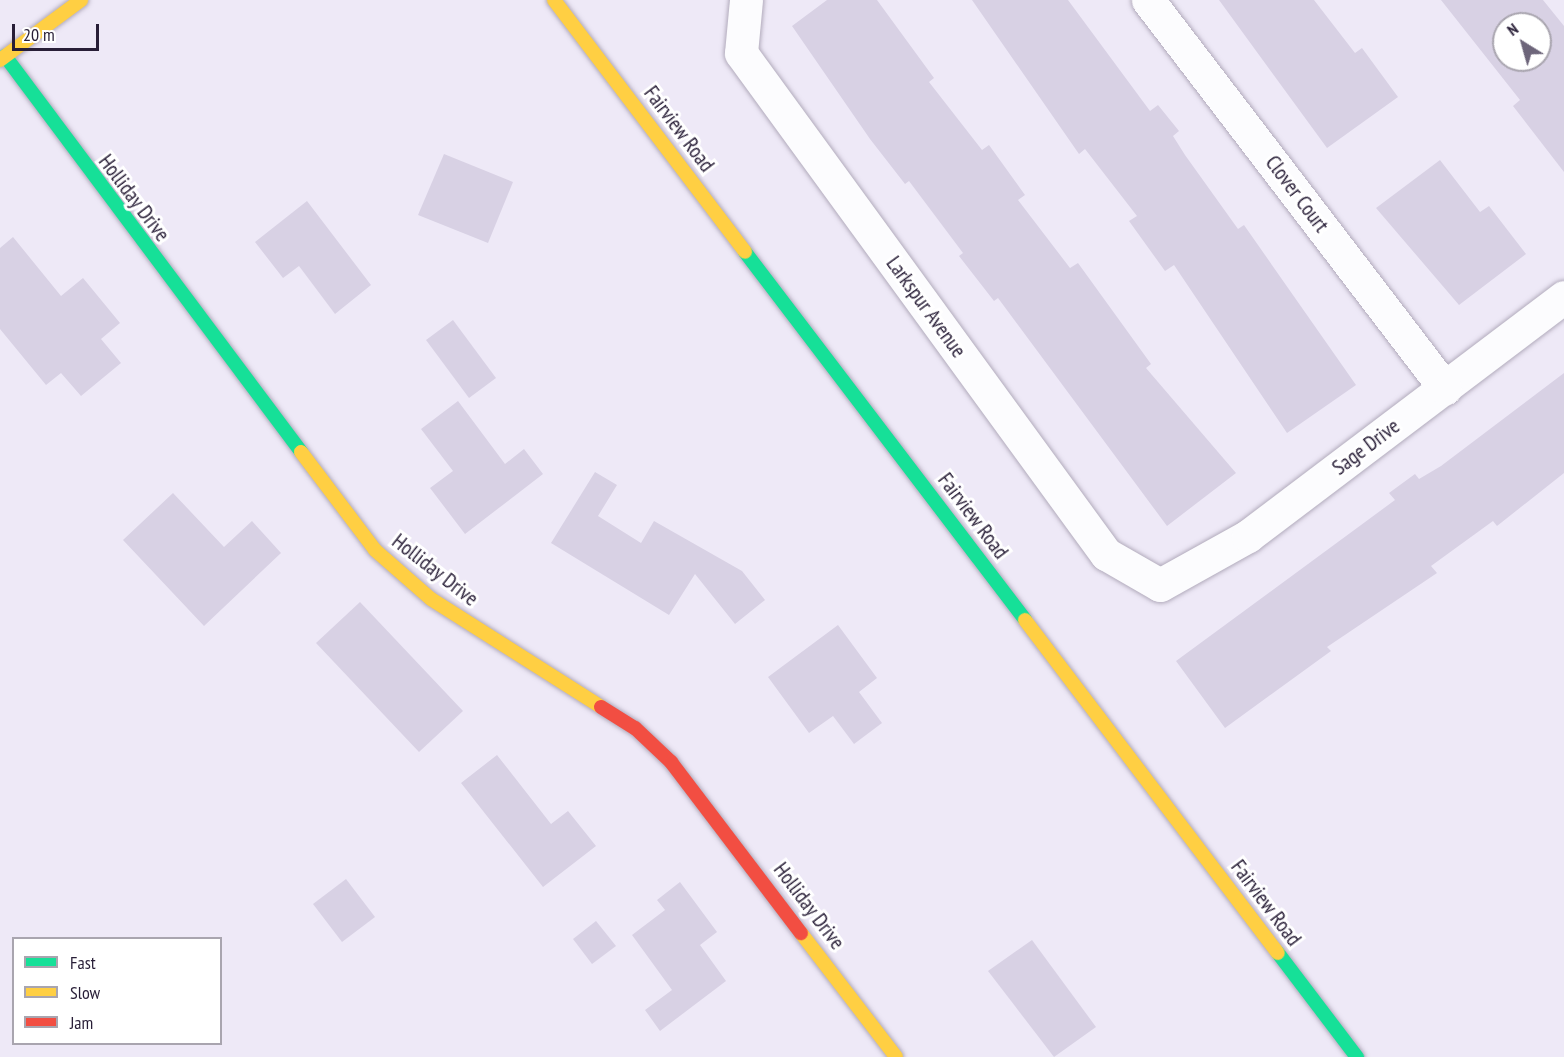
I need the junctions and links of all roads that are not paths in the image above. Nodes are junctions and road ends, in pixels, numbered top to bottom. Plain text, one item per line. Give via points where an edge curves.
1 (81, 0) edge
2 (554, 0) edge
3 (746, 0) edge
4 (1148, 0) edge
5 (2, 58) edge
6 (1564, 297) edge
7 (1445, 389) junction
8 (1160, 585) joint
9 (897, 1057) edge
10 (1357, 1057) edge

1 - 5 street
2 - 10 street, Fairview Road
3 - 8 street, Larkspur Avenue via 741,53 1106,554
4 - 7 street, Clover Court
5 - 9 street, Holliday Drive via 375,550 431,599 635,728 671,762
6 - 7 street, Sage Drive
7 - 8 street, Sage Drive via 1248,536

